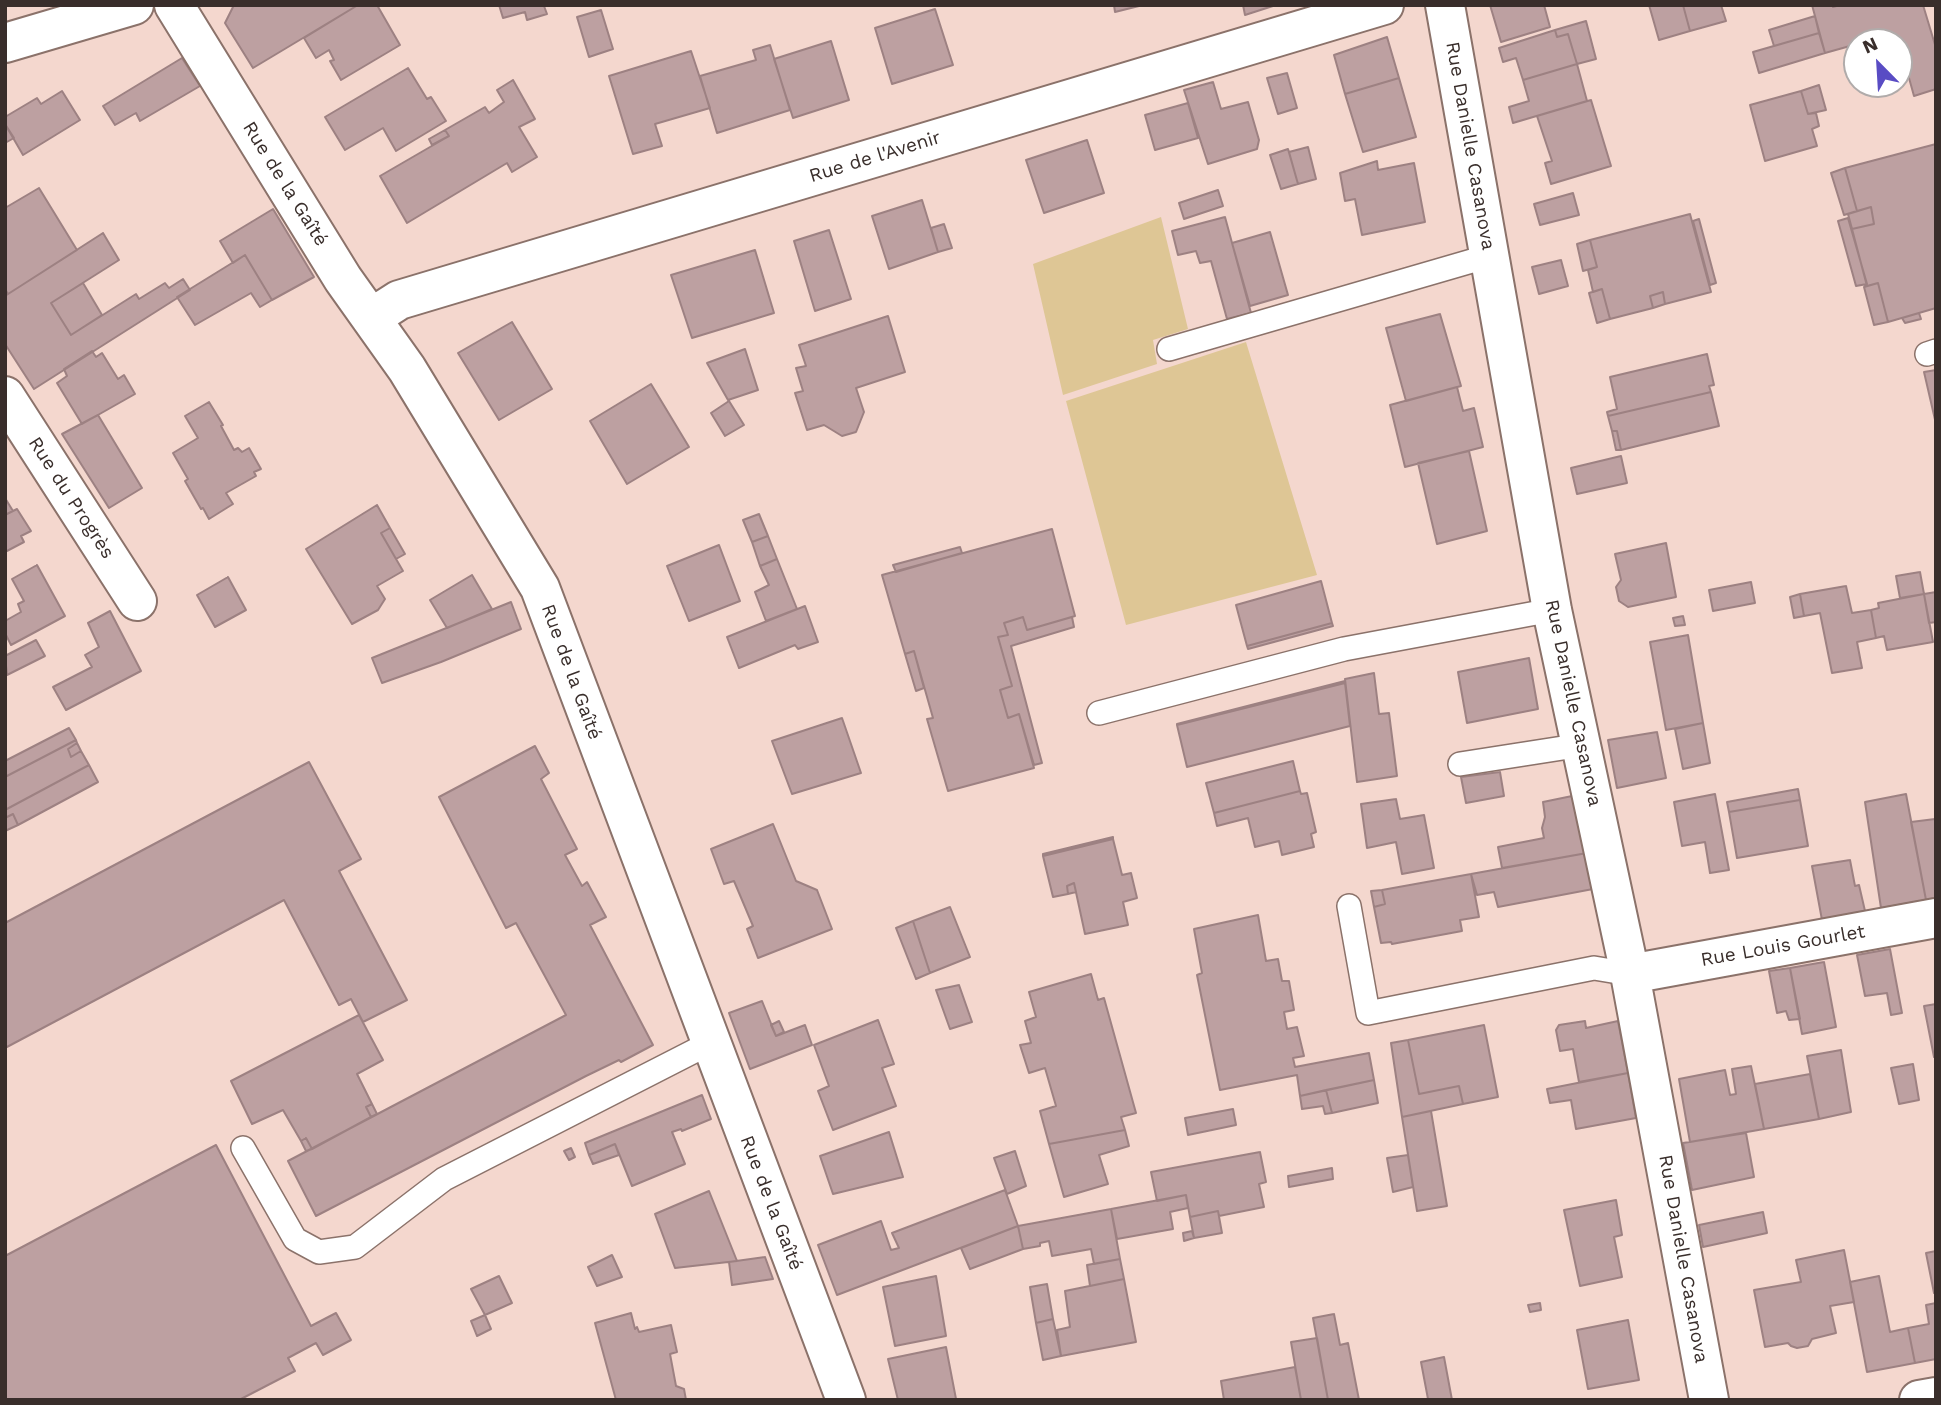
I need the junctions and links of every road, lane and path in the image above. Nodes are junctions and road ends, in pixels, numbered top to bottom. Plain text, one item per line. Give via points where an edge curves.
1 (134, 5) edge
2 (174, 5) edge
3 (1384, 5) edge
4 (1445, 5) edge
5 (5, 43) edge
6 (1489, 256) junction
7 (371, 318) junction
8 (1169, 349) dead end
9 (5, 396) edge
10 (136, 601) dead end
11 (1552, 610) junction
12 (1099, 713) dead end
13 (1582, 745) junction
14 (1460, 764) dead end
15 (1349, 906) dead end
16 (1936, 918) edge
17 (1630, 974) junction
18 (710, 1043) junction
19 (243, 1148) dead end
20 (1936, 1397) edge
21 (846, 1400) edge
22 (1709, 1400) edge
23 (1919, 1400) edge

1 - 5 street
2 - 7 street, Rue de la Gaîté
3 - 7 street, Rue de l'Avenir via 399,300
4 - 6 street, Rue Danielle Casanova
6 - 8 lane
6 - 11 street, Rue Danielle Casanova
7 - 18 street, Rue de la Gaîté via 540,588
9 - 10 street, Rue du Progrès
11 - 12 lane via 1344,649
11 - 13 street, Rue Danielle Casanova
13 - 14 lane
13 - 17 street, Rue Danielle Casanova
15 - 17 lane via 1368,1013 1594,968
16 - 17 street, Rue Louis Gourlet
17 - 22 street, Rue Danielle Casanova
18 - 19 lane via 444,1179 355,1247 319,1252 295,1239
18 - 21 street, Rue de la Gaîté
20 - 23 street

